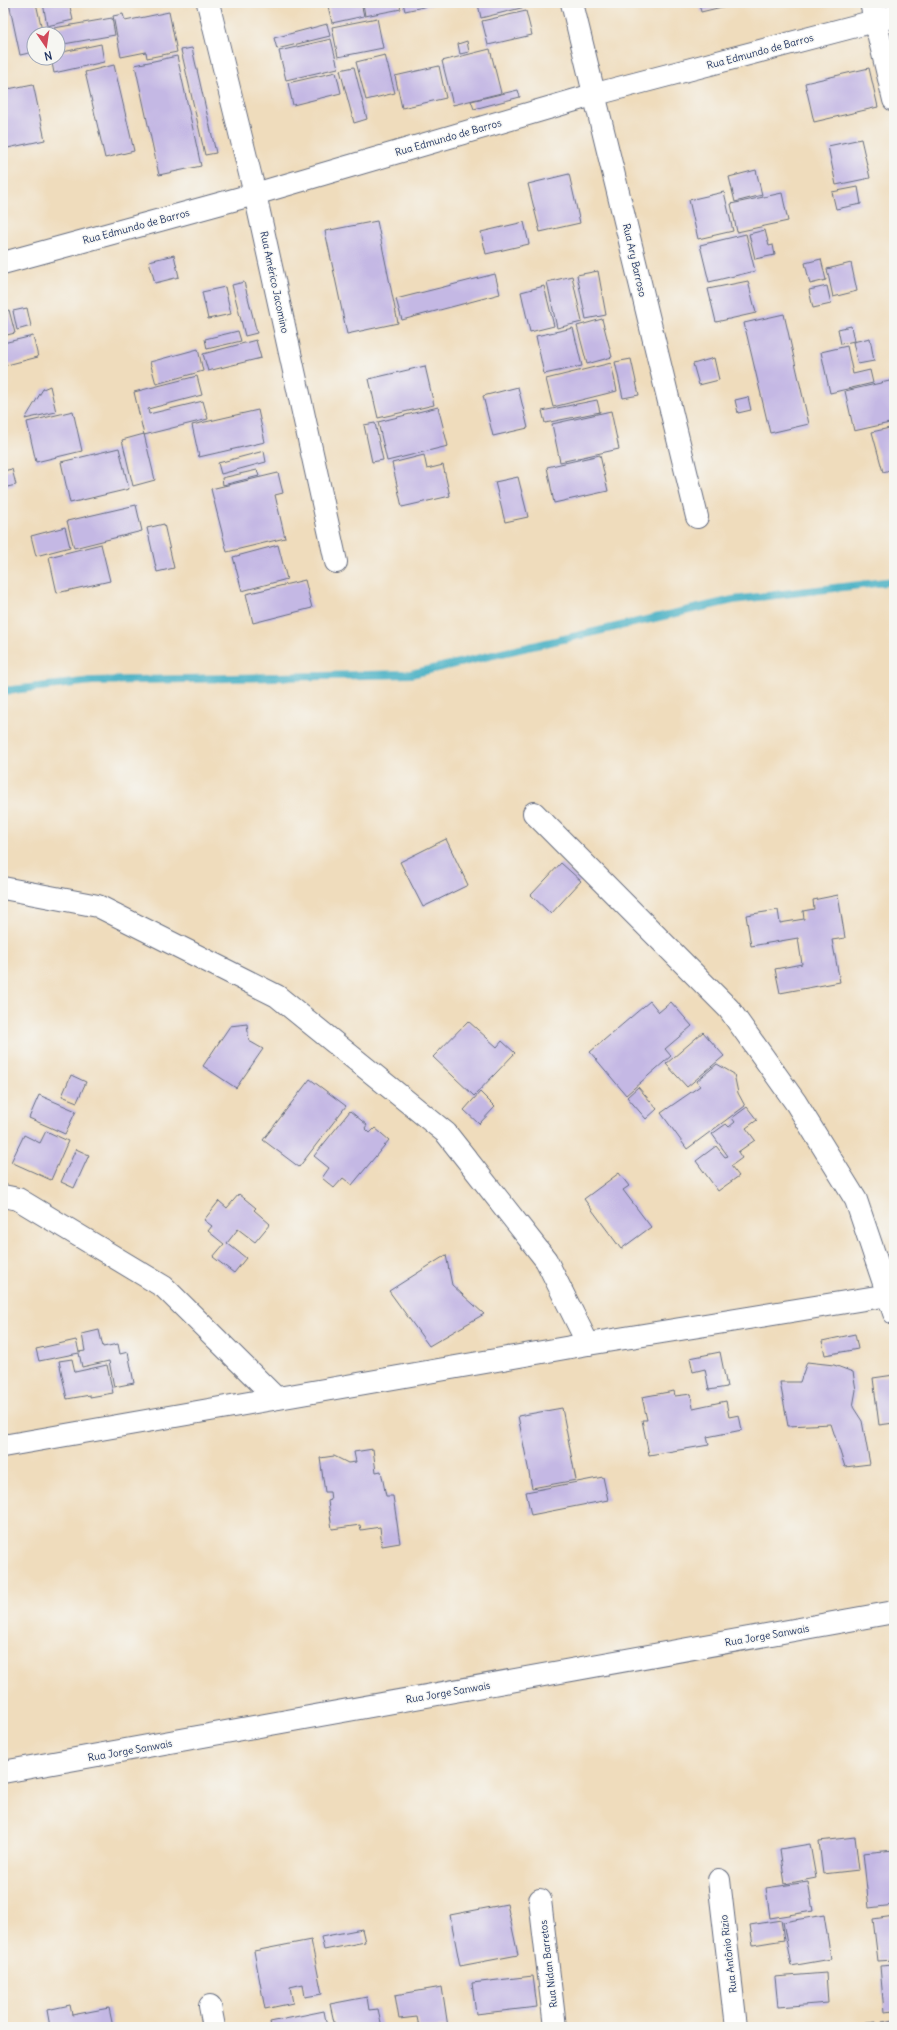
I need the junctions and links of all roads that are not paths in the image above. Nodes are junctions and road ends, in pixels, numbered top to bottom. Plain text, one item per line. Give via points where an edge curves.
1 (208, 3) edge
2 (572, 3) edge
3 (880, 13) edge
4 (596, 94) junction
5 (894, 100) edge
6 (255, 194) junction
7 (3, 263) edge
8 (697, 517) dead end
9 (336, 562) dead end
10 (534, 813) dead end
11 (3, 888) edge
12 (3, 1196) edge
13 (892, 1304) edge
14 (588, 1344) junction
15 (276, 1398) junction
16 (3, 1446) edge
17 (894, 1612) edge
18 (3, 1772) edge
19 (719, 1880) dead end
20 (540, 1900) dead end
21 (210, 2006) dead end
22 (214, 2027) edge
23 (555, 2027) edge
24 (736, 2027) edge

1 - 6 street, Rua Américo Jacomino
2 - 4 street, Rua Ary Barroso
3 - 4 street, Rua Edmundo de Barros
3 - 5 street
4 - 6 street, Rua Edmundo de Barros
4 - 8 street, Rua Ary Barroso
6 - 7 street, Rua Edmundo de Barros
6 - 9 street, Rua Américo Jacomino
10 - 13 street via 729,1009 796,1103 856,1200
11 - 14 street via 98,906 277,996 446,1133 546,1260
12 - 15 street via 18,1199 164,1286
13 - 14 street
14 - 15 street
15 - 16 street
17 - 18 street, Rua Jorge Sanwais
19 - 24 street, Rua Antônio Rizio
20 - 23 street, Rua Nidan Barretos
21 - 22 street

